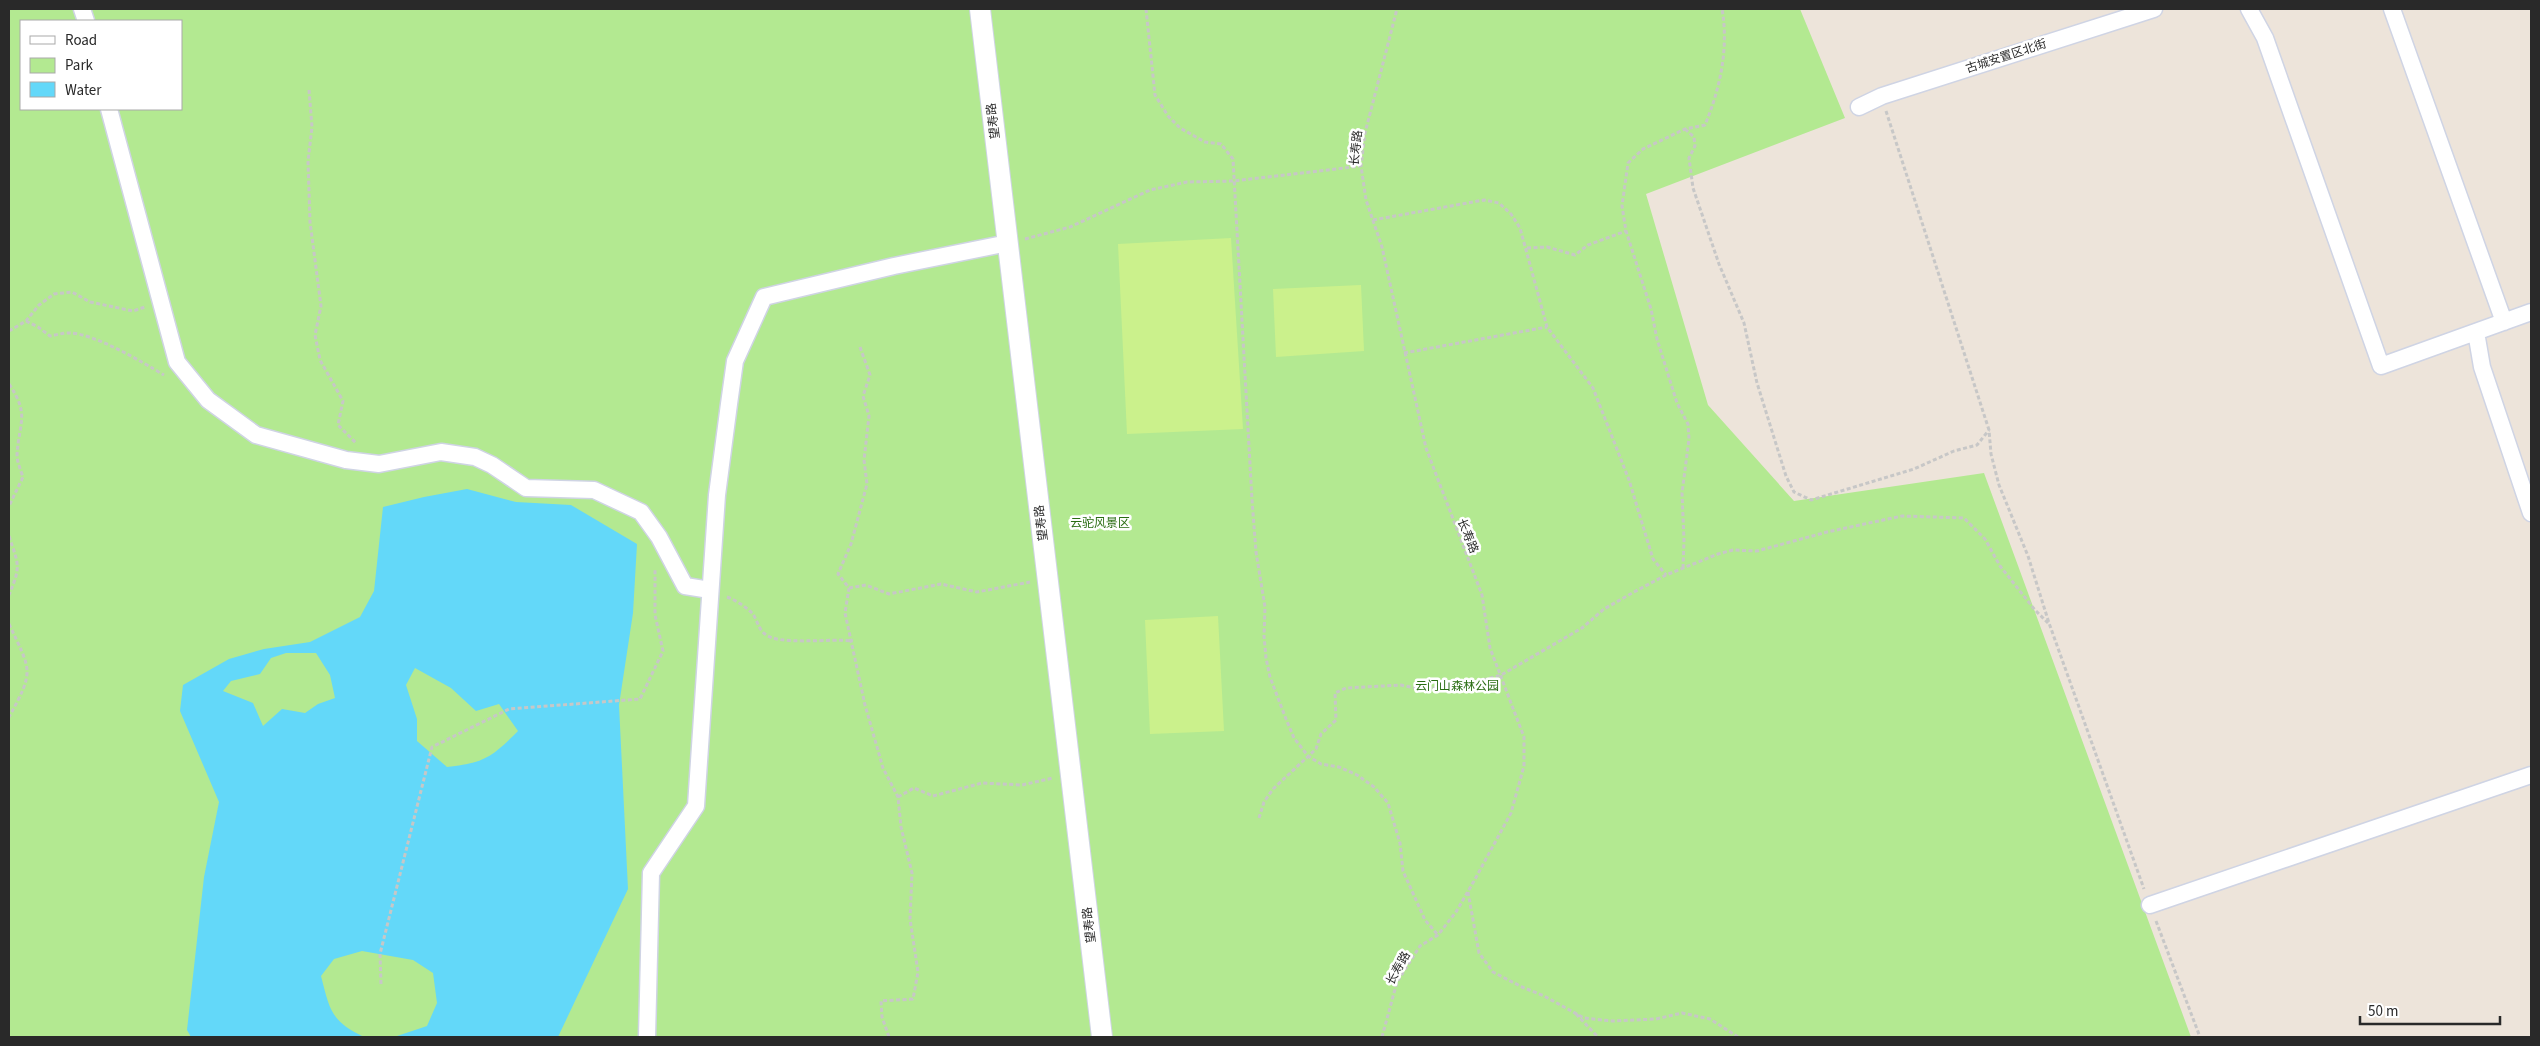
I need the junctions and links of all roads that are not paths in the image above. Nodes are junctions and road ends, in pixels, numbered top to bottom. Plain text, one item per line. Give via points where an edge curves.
1 (980, 9) edge
2 (2154, 9) edge
3 (2249, 9) edge
4 (2392, 9) edge
5 (1859, 107) dead end
6 (109, 110) edge
7 (1008, 243) junction
8 (2531, 312) edge
9 (2504, 322) junction
10 (2476, 332) junction
11 (2531, 513) edge
12 (710, 590) junction
13 (2531, 775) edge
14 (2150, 905) road end
15 (647, 1037) edge
16 (1102, 1037) edge

1 - 7 street, 望寿路
2 - 5 street, 古城安置区北街 via 1882,96
3 - 10 street via 2264,38 2381,366
4 - 9 street
6 - 12 street via 177,362 208,400 256,436 346,460 379,464 441,452 475,458 492,465 526,488 594,490 641,512 659,537 685,586
7 - 12 street via 764,297 736,361 717,495
7 - 16 street, 望寿路
8 - 9 street
9 - 10 street
10 - 11 street via 2482,367
12 - 15 street via 696,806 651,873
13 - 14 street

